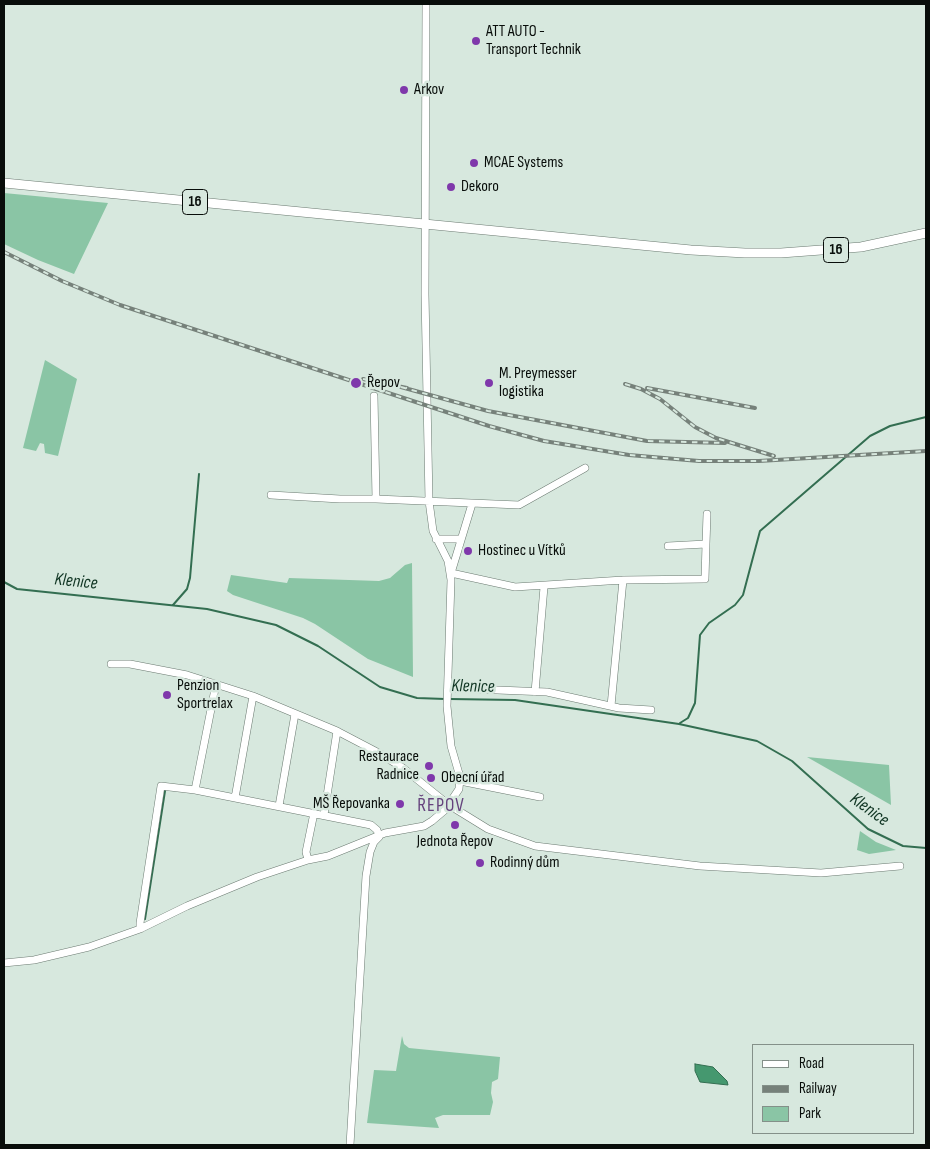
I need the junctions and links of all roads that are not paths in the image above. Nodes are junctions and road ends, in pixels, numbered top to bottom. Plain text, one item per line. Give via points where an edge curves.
1 (426, 4) edge
2 (4, 183) edge
3 (426, 224) junction
4 (926, 233) edge
5 (374, 396) dead end
6 (585, 468) dead end
7 (271, 495) dead end
8 (376, 499) junction
9 (429, 501) junction
10 (472, 504) junction
11 (707, 514) dead end
12 (436, 539) junction
13 (460, 539) junction
14 (706, 544) junction
15 (668, 546) dead end
16 (450, 572) junction
17 (624, 580) junction
18 (544, 586) junction
19 (111, 664) dead end
20 (216, 684) junction
21 (448, 690) junction
22 (535, 692) junction
23 (253, 696) junction
24 (611, 706) junction
25 (651, 710) dead end
26 (295, 714) junction
27 (337, 731) junction
28 (460, 781) junction
29 (195, 790) junction
30 (540, 797) dead end
31 (235, 798) junction
32 (279, 806) junction
33 (449, 806) junction
34 (314, 813) junction
35 (324, 815) junction
36 (379, 836) junction
37 (308, 860) junction
38 (900, 866) dead end
39 (140, 929) junction
40 (4, 963) edge
41 (350, 1145) edge

1 - 3 street
2 - 3 main road, 16
3 - 4 main road, 16 via 745,253 861,247
3 - 9 street
5 - 8 street
6 - 10 street via 519,505
7 - 8 street
8 - 9 street
9 - 10 street
9 - 12 street
10 - 13 street
11 - 14 street
12 - 13 street
12 - 16 street
13 - 16 street
14 - 15 street
14 - 17 street via 705,579
16 - 18 street via 515,587
16 - 21 street
17 - 18 street
17 - 24 street
18 - 22 street
19 - 20 street via 130,664
20 - 23 street
20 - 29 street
21 - 22 street
21 - 28 street via 451,746
22 - 24 street
23 - 26 street
23 - 31 street
24 - 25 street
26 - 27 street
26 - 32 street
27 - 33 street via 403,768
27 - 35 street
28 - 30 street
28 - 33 street
29 - 31 street
29 - 39 street via 161,786
31 - 32 street
32 - 34 street
33 - 36 street via 424,826
33 - 38 street via 488,828 534,846 700,866 821,873
34 - 35 street
34 - 37 street via 306,852
35 - 36 street via 370,825
36 - 37 street via 328,856
36 - 41 street via 370,852 366,876
37 - 39 street via 257,877
39 - 40 street via 89,947 34,960

